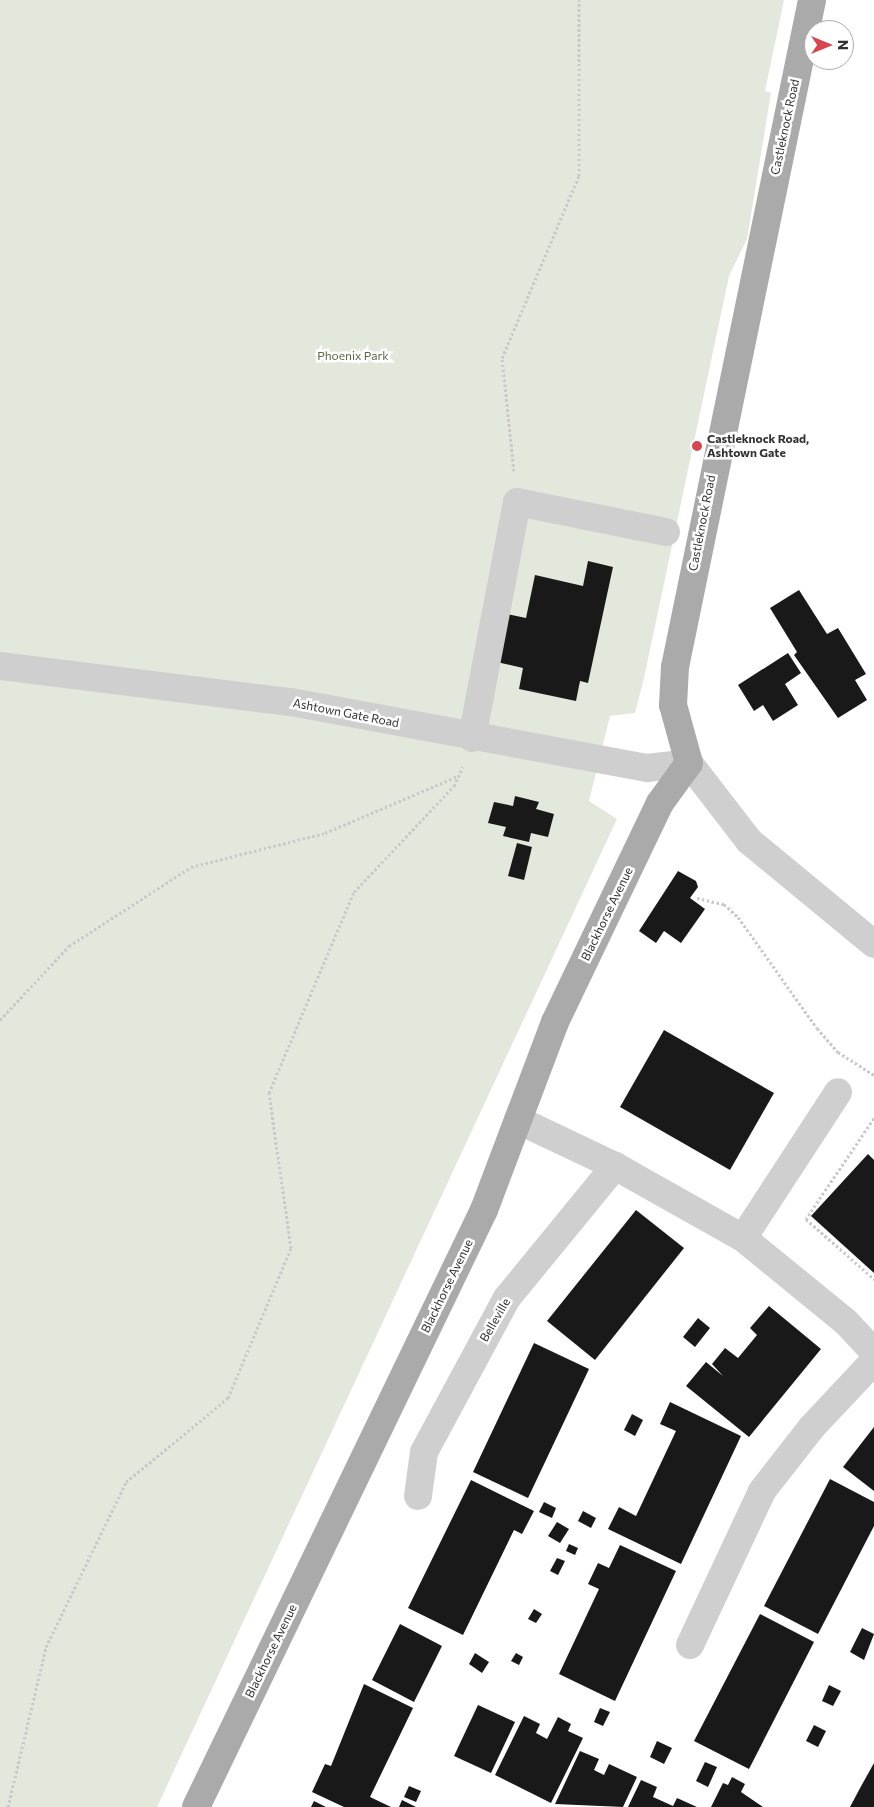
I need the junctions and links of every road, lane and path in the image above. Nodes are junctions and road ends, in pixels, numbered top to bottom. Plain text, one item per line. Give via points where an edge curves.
1 (579, 0) edge
2 (812, 0) edge
3 (517, 502) junction
4 (666, 532) dead end
5 (0, 666) edge
6 (472, 738) junction
7 (689, 763) junction
8 (459, 776) junction
9 (697, 898) dead end
10 (874, 944) edge
11 (0, 1020) edge
12 (874, 1075) edge
13 (838, 1092) dead end
14 (874, 1118) edge
15 (518, 1120) junction
16 (615, 1166) junction
17 (743, 1238) junction
18 (874, 1278) edge
19 (874, 1352) edge
20 (874, 1361) edge
21 (418, 1496) dead end
22 (690, 1645) dead end
23 (8, 1807) edge
24 (196, 1807) edge

1 - 3 path via 579,176 502,358
2 - 7 main road, Castleknock Road via 674,667 673,705
3 - 4 street
3 - 6 street
5 - 6 street, Ashtown Gate Road via 291,702
6 - 7 street, Ashtown Gate Road via 647,768
6 - 8 path
7 - 10 street, Castleknock Road via 749,841
7 - 15 main road, Blackhorse Avenue via 649,825 555,1022
8 - 11 path via 325,833 191,867 69,946
8 - 23 path via 354,892 269,1093 291,1248 228,1398 126,1482 46,1647
9 - 12 path via 724,904 738,917 816,1028 838,1052
13 - 17 street
14 - 18 path via 806,1219
15 - 16 street
15 - 24 main road, Blackhorse Avenue via 484,1210
16 - 17 street
16 - 21 street, Belleville via 507,1298 424,1452
17 - 19 street via 846,1322
20 - 22 street via 812,1427 762,1491

